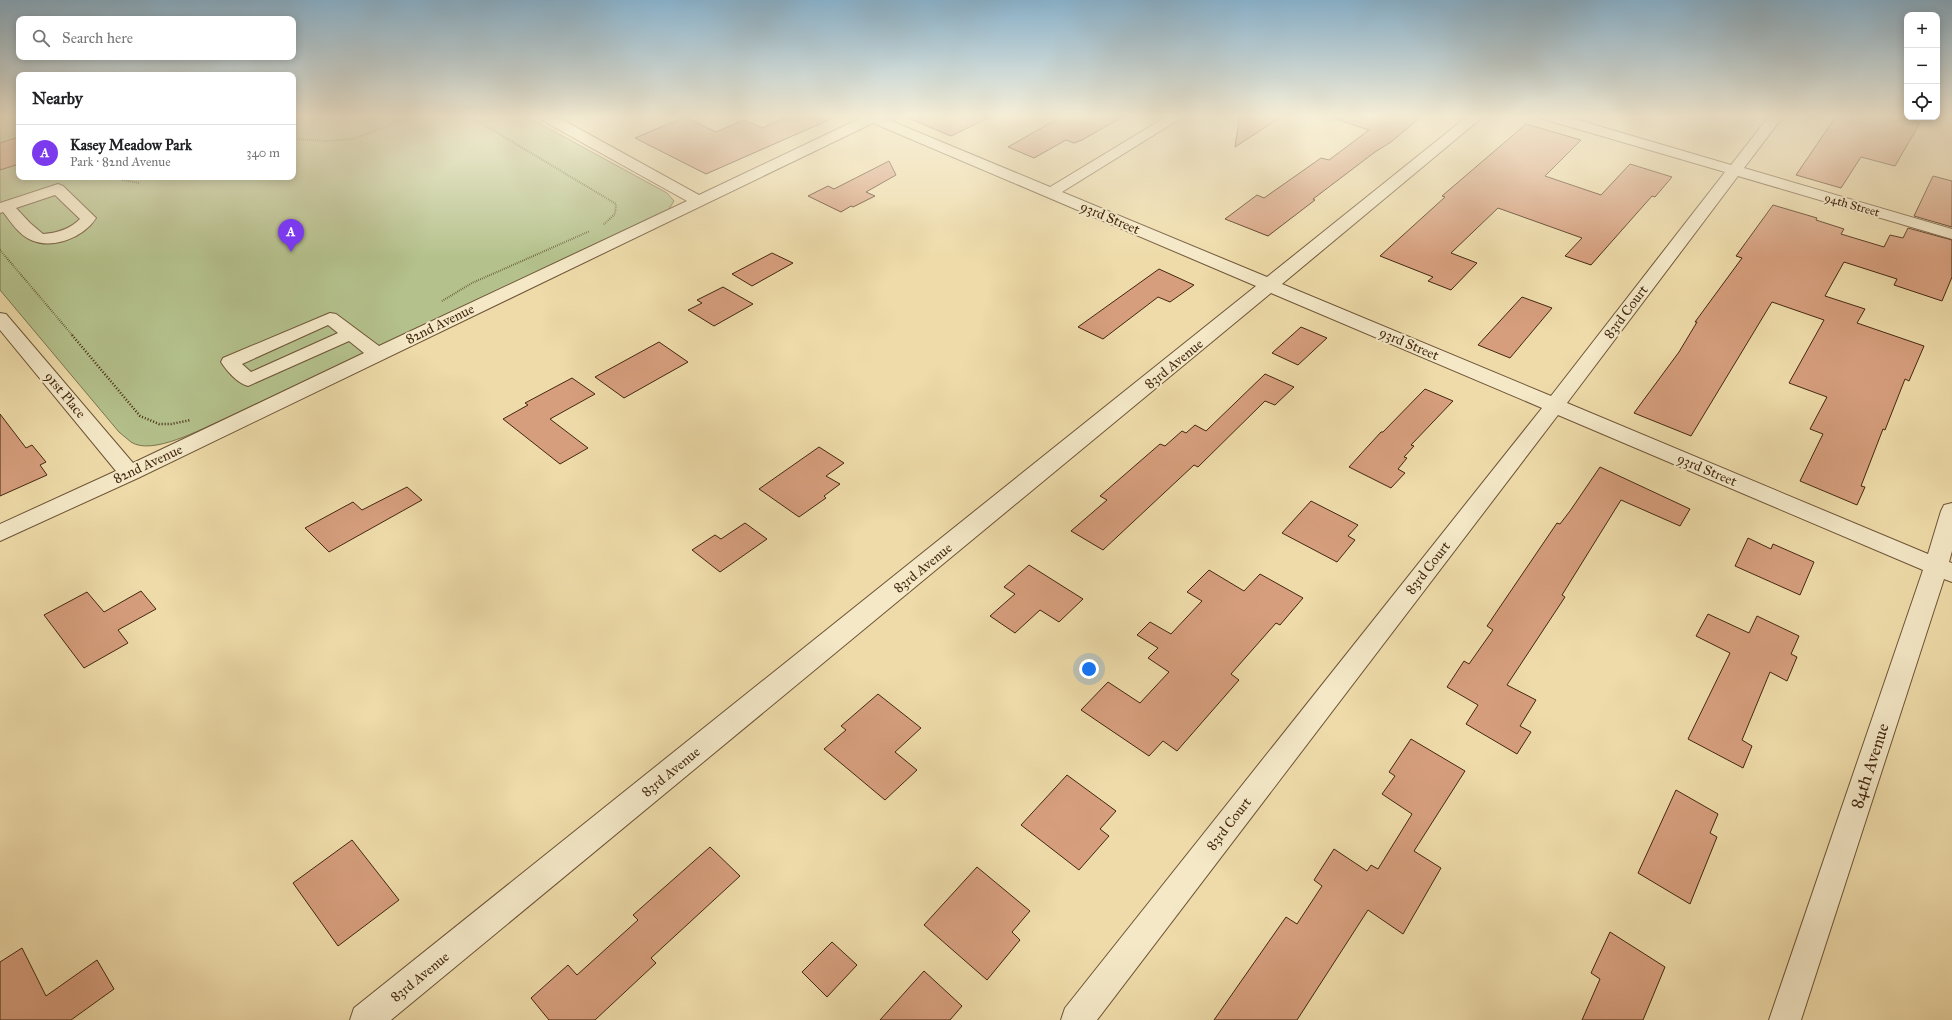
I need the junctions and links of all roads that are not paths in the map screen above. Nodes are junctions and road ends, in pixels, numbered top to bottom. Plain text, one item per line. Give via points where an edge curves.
1 (629, 163) edge
2 (779, 163) edge
3 (980, 163) edge
4 (1100, 163) edge
5 (1420, 163) edge
6 (1706, 163) edge
7 (1740, 163) edge
8 (1734, 171) junction
9 (1050, 193) junction
10 (700, 202) junction
11 (3, 207) edge
12 (1952, 234) edge
13 (1270, 286) junction
14 (0, 318) edge
15 (350, 334) junction
16 (377, 354) junction
17 (1554, 406) junction
18 (130, 473) junction
19 (1952, 511) edge
20 (0, 533) edge
21 (1944, 570) edge
22 (366, 1020) edge
23 (1077, 1020) edge
24 (1785, 1020) edge

1 - 10 street
2 - 10 street, 82nd Avenue
3 - 9 street, 93rd Street
4 - 9 street
5 - 13 street, 83rd Avenue
6 - 8 street, 94th Street
7 - 8 street, 83rd Court
8 - 12 street, 94th Street
8 - 17 street, 83rd Court
9 - 13 street, 93rd Street
10 - 16 street, 82nd Avenue
11 - 11 street via 58,189 88,218 86,224 78,230 55,237 38,238
13 - 17 street, 93rd Street
13 - 22 street, 83rd Avenue
14 - 18 street, 91st Place
15 - 15 street via 330,318 230,362 248,380
15 - 16 street
16 - 18 street, 82nd Avenue
17 - 21 street, 93rd Street
17 - 23 street, 83rd Court
18 - 20 street, 82nd Avenue
19 - 21 street, 84th Avenue
21 - 24 street, 84th Avenue

